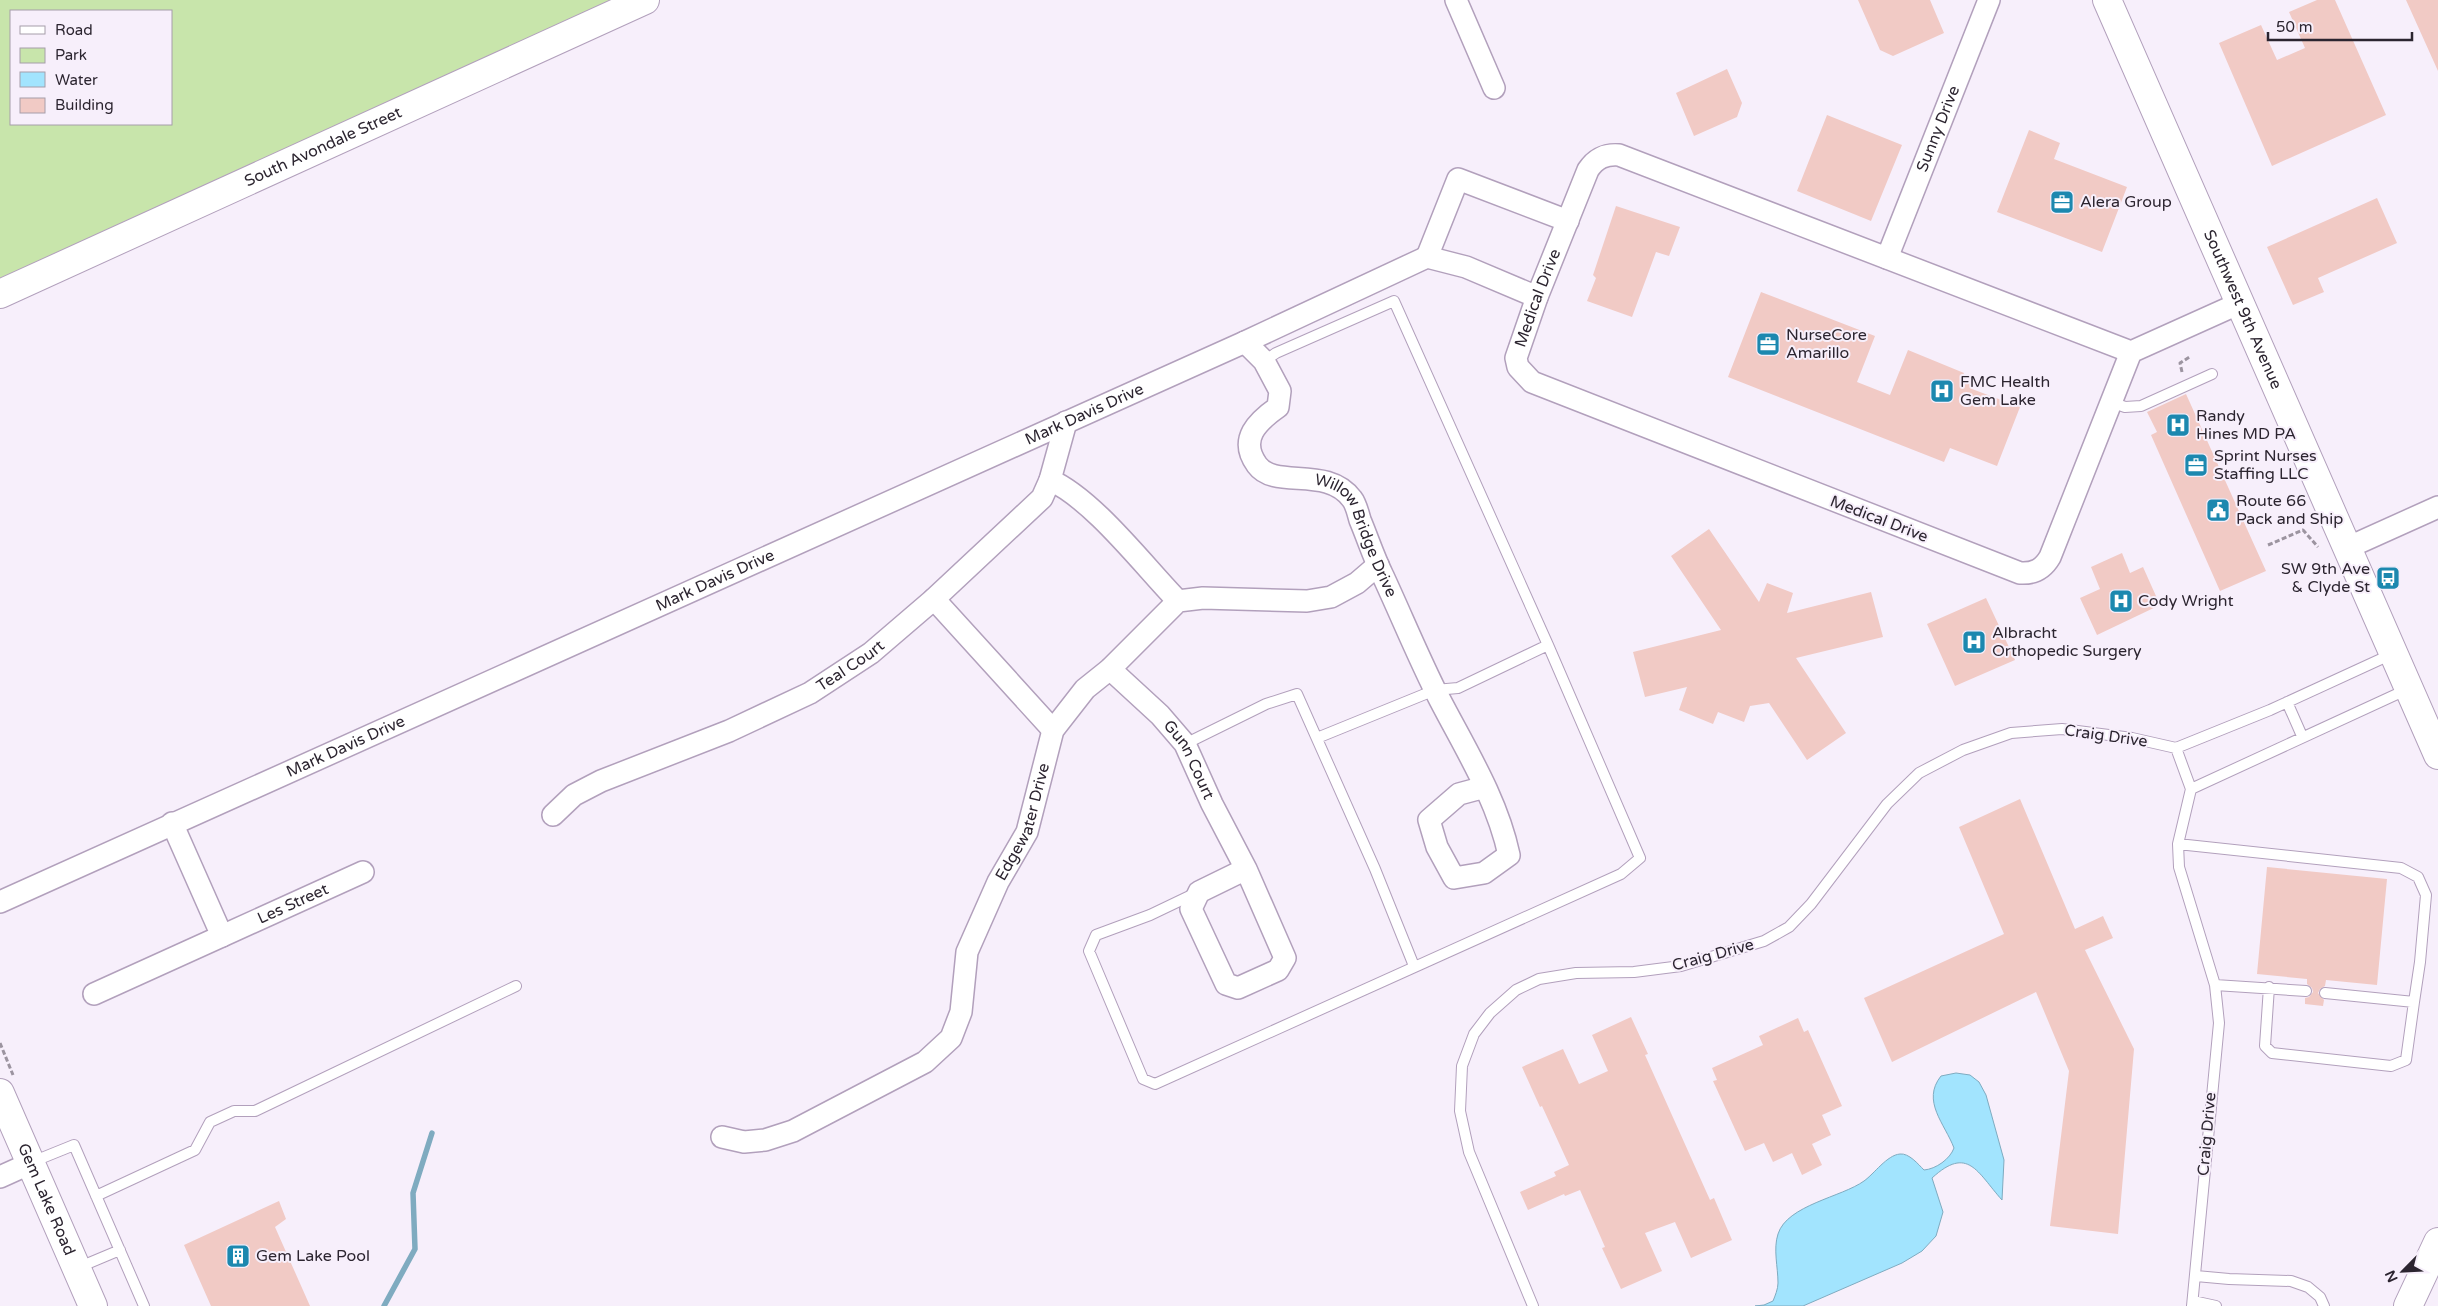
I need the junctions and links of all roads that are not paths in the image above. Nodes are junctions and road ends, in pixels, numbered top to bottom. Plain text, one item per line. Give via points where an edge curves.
1 (645, 0) edge
2 (1456, 0) edge
3 (1989, 0) edge
4 (2108, 0) edge
5 (1494, 88) dead end
6 (1568, 220) junction
7 (1427, 257) junction
8 (1887, 258) junction
9 (0, 294) edge
10 (1537, 297) junction
11 (2240, 303) junction
12 (1245, 342) junction
13 (2131, 352) junction
14 (1264, 361) junction
15 (2212, 374) dead end
16 (2111, 402) junction
17 (1066, 422) junction
18 (1050, 480) junction
19 (2438, 507) edge
20 (2347, 548) junction
21 (1378, 565) junction
22 (934, 599) junction
23 (1178, 601) junction
24 (1548, 645) junction
25 (2393, 653) junction
26 (1110, 669) junction
27 (2408, 689) junction
28 (1435, 690) junction
29 (2287, 702) junction
30 (1053, 730) junction
31 (2302, 736) junction
32 (1317, 738) junction
33 (1185, 744) junction
34 (2176, 748) junction
35 (2438, 756) edge
36 (1485, 787) dead end
37 (2191, 789) junction
38 (553, 816) dead end
39 (172, 823) junction
40 (2178, 844) junction
41 (1246, 869) junction
42 (363, 872) dead end
43 (1199, 892) junction
44 (0, 902) edge
45 (222, 936) junction
46 (1414, 966) junction
47 (2215, 985) junction
48 (516, 986) dead end
49 (2269, 987) junction
50 (2306, 991) dead end
51 (2325, 993) dead end
52 (94, 994) dead end
53 (2414, 1002) junction
54 (0, 1093) edge
55 (722, 1136) dead end
56 (31, 1163) junction
57 (0, 1177) edge
58 (96, 1196) junction
59 (2438, 1242) edge
60 (120, 1250) junction
61 (77, 1268) junction
62 (2196, 1276) junction
63 (2192, 1303) edge
64 (93, 1306) edge
65 (144, 1306) edge
66 (1533, 1306) edge
67 (2216, 1306) edge
68 (2324, 1306) edge
69 (2408, 1306) edge

1 - 9 main road, South Avondale Street
2 - 5 street
3 - 8 street, Sunny Drive
4 - 11 main road, Southwest 9th Avenue
6 - 7 street via 1458,179
6 - 8 street, Medical Drive via 1593,162 1608,154 1619,155
6 - 10 street, Medical Drive
7 - 10 street via 1466,267
7 - 12 street, Mark Davis Drive
8 - 13 street, Medical Drive
10 - 16 street, Medical Drive via 1516,358 1518,367 1532,382 2020,573 2030,574 2039,570 2050,557
11 - 13 street
11 - 20 main road, Southwest 9th Avenue
12 - 14 street, Willow Bridge Drive
12 - 17 street, Mark Davis Drive
13 - 16 street, Medical Drive
14 - 21 street, Willow Bridge Drive via 1280,391 1278,407 1260,420 1250,436 1250,452 1257,466 1271,476 1335,483 1353,499
14 - 24 lane via 1394,300
15 - 16 lane via 2141,406 2125,407
17 - 18 street, Teal Court
17 - 39 street, Mark Davis Drive
18 - 22 street, Teal Court via 1042,498
18 - 23 street via 1067,487 1097,515
19 - 20 street
20 - 25 main road, Southwest 9th Avenue
21 - 23 street via 1357,583 1331,597 1307,601 1203,598
21 - 28 street, Willow Bridge Drive
22 - 30 street
22 - 38 street, Teal Court via 871,653 810,693 728,731 601,781 574,795
23 - 26 street, Edgewater Drive
24 - 28 lane via 1458,688
24 - 46 lane via 1640,858 1621,874
25 - 27 main road, Southwest 9th Avenue
25 - 29 lane
26 - 30 street, Edgewater Drive via 1085,689
26 - 33 street, Gunn Court via 1160,714
27 - 31 lane
27 - 35 main road, Southwest 9th Avenue
28 - 32 lane
28 - 36 street, Willow Bridge Drive
29 - 31 lane
29 - 34 lane
30 - 55 street, Edgewater Drive via 1027,832 998,882 966,952 961,1012 950,1038 925,1062 793,1131 765,1140 744,1142
31 - 37 lane
32 - 33 lane via 1297,694 1266,704
32 - 46 lane
33 - 41 street, Gunn Court
34 - 37 lane
34 - 66 lane, Craig Drive via 2062,728 2010,733 1963,750 1919,773 1887,804 1811,904 1789,927 1764,941 1681,966 1634,972 1576,973 1539,979 1516,990 1490,1012 1474,1034 1462,1066 1460,1111 1469,1152
37 - 40 lane, Craig Drive
39 - 44 street, Mark Davis Drive
39 - 45 street
40 - 47 lane, Craig Drive via 2184,888
40 - 53 lane via 2401,868 2418,878 2426,895
41 - 43 street
41 - 43 street, Gunn Court via 1285,958 1278,970 1238,988 1226,984 1191,909
42 - 45 street, Les Street
43 - 46 lane via 1096,935 1089,951 1143,1079 1155,1084
45 - 52 street, Les Street
47 - 49 lane
47 - 62 lane, Craig Drive via 2219,1023 2205,1147
48 - 58 lane via 255,1111 234,1111 210,1122 196,1150
49 - 50 lane
49 - 53 lane via 2265,1046 2272,1053 2381,1065 2391,1066 2406,1060
51 - 53 lane
54 - 56 main road, Gem Lake Road
56 - 57 street
56 - 58 lane via 74,1145
56 - 61 main road, Gem Lake Road
58 - 60 lane
59 - 69 main road
60 - 61 lane
60 - 65 lane
61 - 64 main road, Gem Lake Road
62 - 63 lane, Craig Drive
62 - 68 lane via 2291,1281 2308,1287 2320,1297
63 - 67 lane

